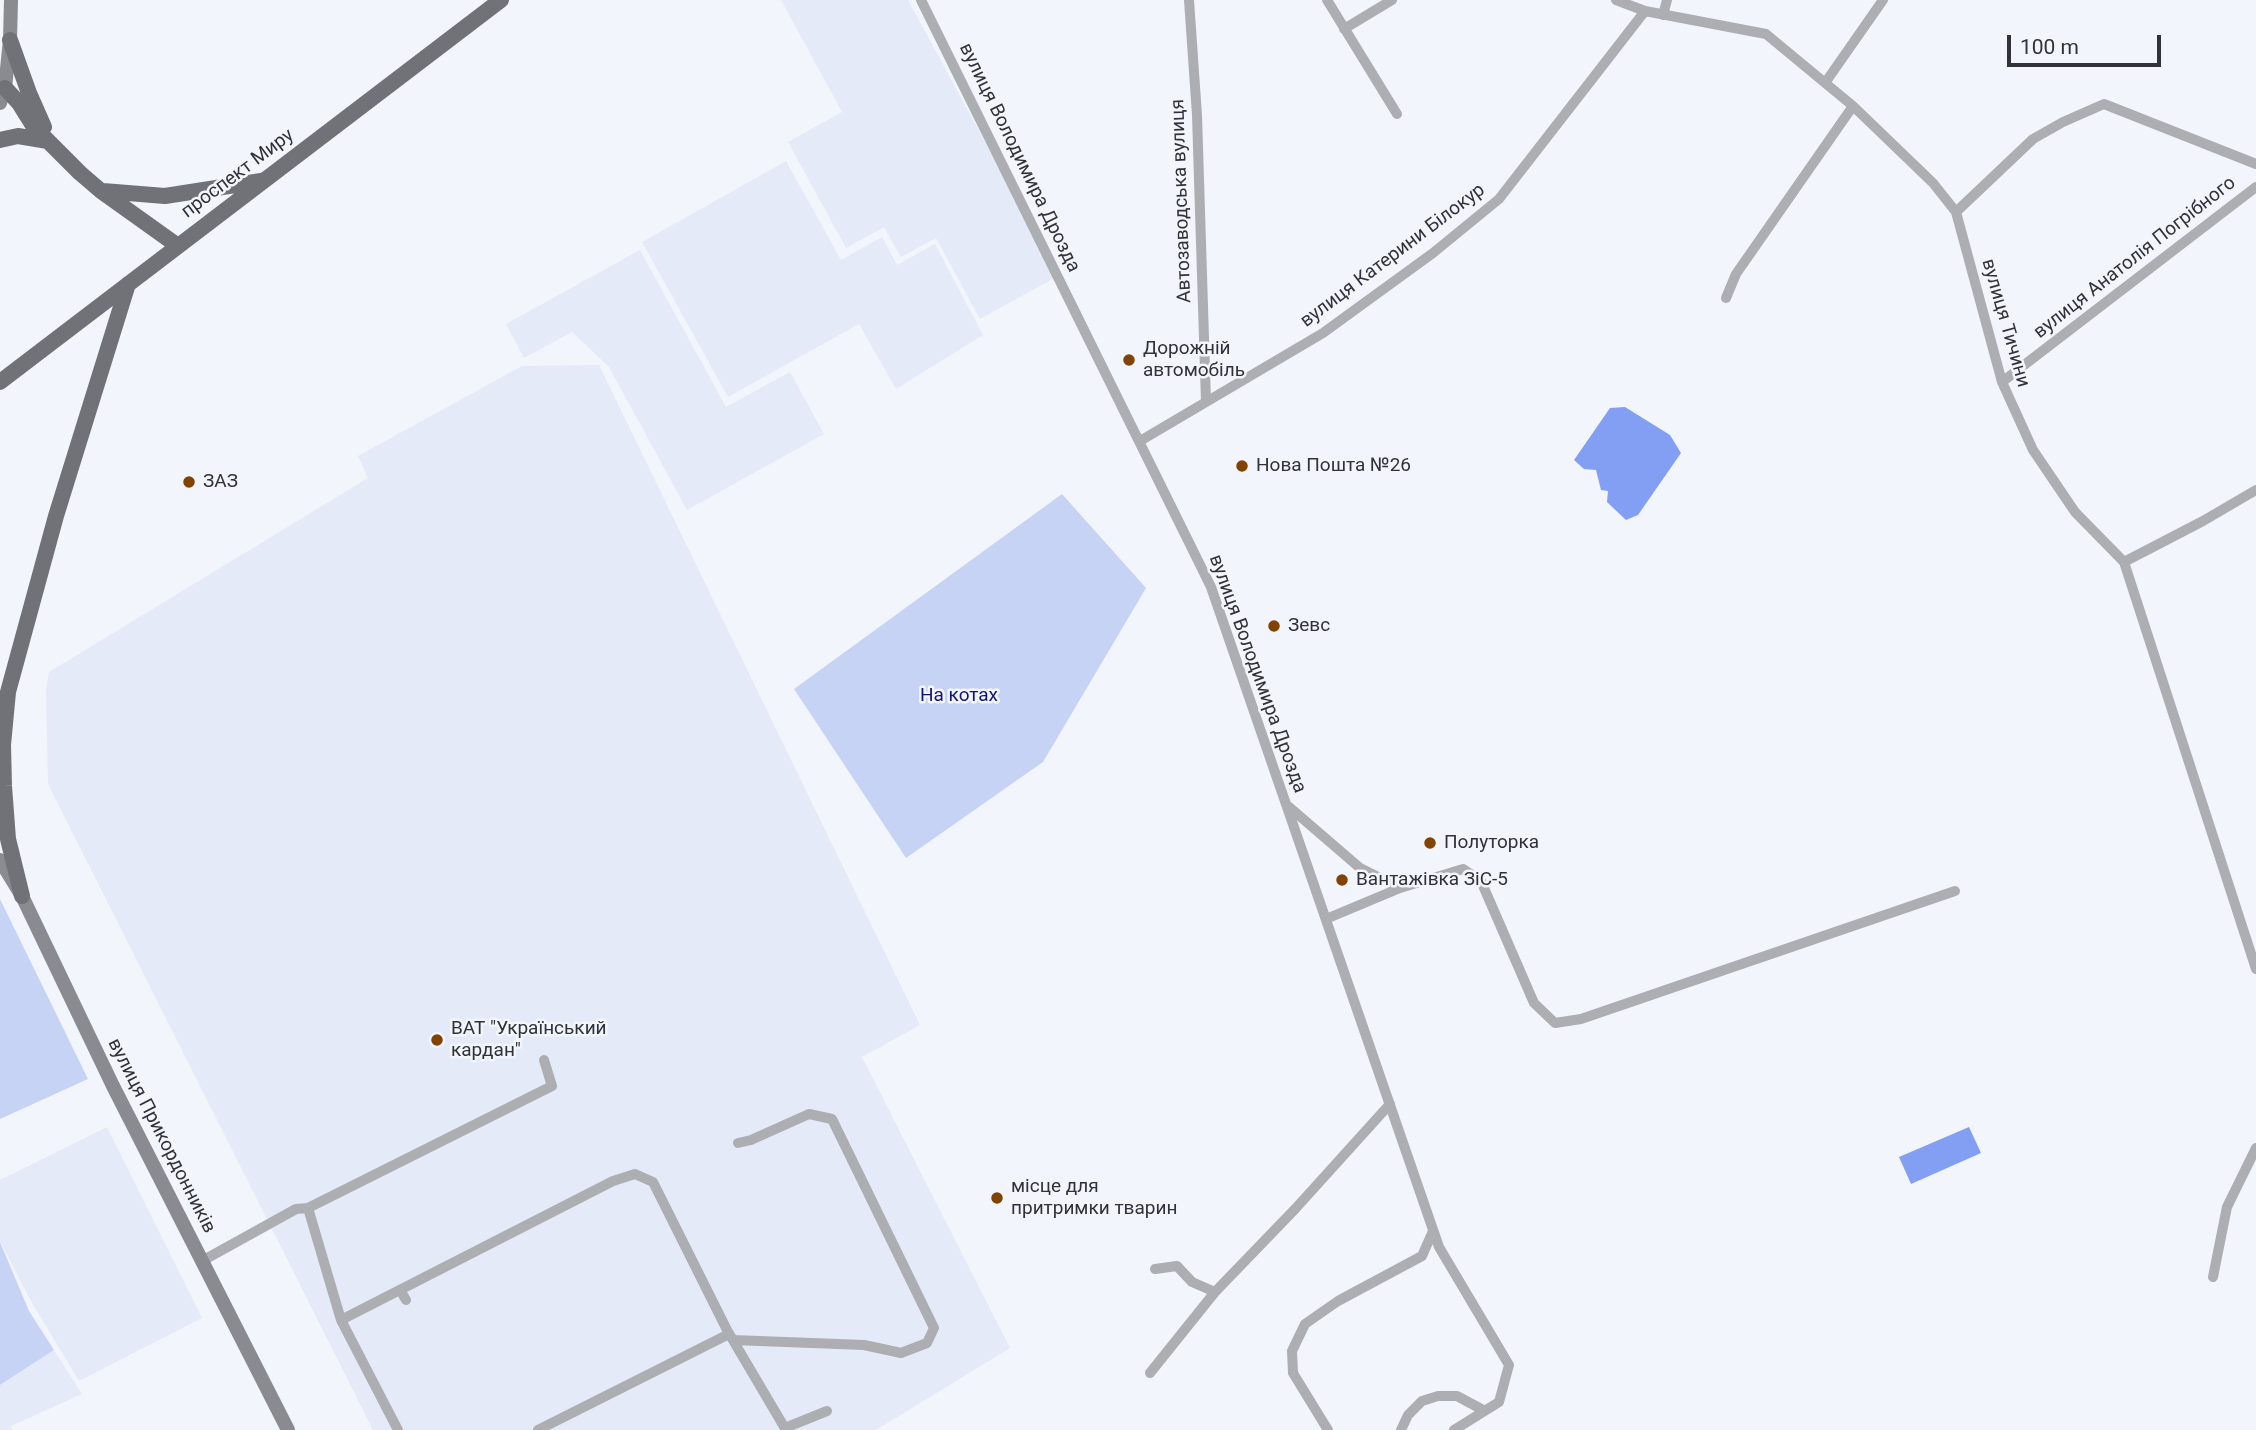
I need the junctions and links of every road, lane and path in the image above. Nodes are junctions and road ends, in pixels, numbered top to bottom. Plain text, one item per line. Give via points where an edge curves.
1 (11, 0) edge
2 (501, 0) edge
3 (921, 0) edge
4 (1189, 0) edge
5 (1327, 0) edge
6 (1392, 0) edge
7 (1616, 0) edge
8 (1667, 0) edge
9 (1883, 0) edge
10 (1645, 11) junction
11 (1663, 15) junction
12 (1345, 29) junction
13 (10, 40) junction
14 (1825, 83) junction
15 (2, 95) edge
16 (1853, 106) junction
17 (1397, 114) dead end
18 (0, 140) edge
19 (51, 142) junction
20 (2256, 164) edge
21 (264, 181) junction
22 (2256, 187) edge
23 (101, 191) junction
24 (1956, 212) junction
25 (178, 246) junction
26 (128, 284) junction
27 (1727, 298) dead end
28 (0, 382) edge
29 (2002, 382) junction
30 (1206, 402) junction
31 (1140, 441) junction
32 (2256, 490) edge
33 (2124, 562) junction
34 (1286, 805) junction
35 (0, 860) edge
36 (1399, 888) junction
37 (1955, 891) dead end
38 (23, 896) junction
39 (1326, 919) junction
40 (2251, 941) edge
41 (2256, 969) edge
42 (544, 1059) dead end
43 (1390, 1104) junction
44 (738, 1143) dead end
45 (2256, 1148) edge
46 (309, 1208) junction
47 (1433, 1231) junction
48 (1422, 1256) junction
49 (1447, 1260) junction
50 (202, 1261) junction
51 (1155, 1269) dead end
52 (2213, 1277) dead end
53 (400, 1290) junction
54 (1215, 1292) junction
55 (406, 1300) dead end
56 (341, 1320) junction
57 (731, 1337) junction
58 (1150, 1373) dead end
59 (827, 1411) dead end
60 (1485, 1411) junction
61 (785, 1429) edge
62 (288, 1430) edge
63 (397, 1430) edge
64 (538, 1430) edge
65 (1328, 1430) edge
66 (1401, 1430) edge
67 (1454, 1430) edge

1 - 13 street
2 - 21 main road, проспект Миру
3 - 31 street, вулиця Володимира Дрозда
4 - 30 street, Автозаводська вулиця
5 - 12 street
6 - 12 street
7 - 10 street, вулиця Тичини
8 - 11 street
9 - 14 street
10 - 11 street, вулиця Тичини
10 - 30 street, вулиця Катерини Білокур via 1499,199 1323,333
11 - 14 street, вулиця Тичини via 1766,34
12 - 17 street
13 - 15 street
13 - 19 main road
14 - 16 street, вулиця Тичини
15 - 19 main road via 19,103 34,127
16 - 24 street, вулиця Тичини via 1933,183
16 - 27 street via 1736,274
18 - 19 main road via 18,136
19 - 23 main road
20 - 24 street via 2104,104 2034,139
21 - 23 main road via 165,196
21 - 25 main road, проспект Миру
22 - 29 street, вулиця Анатолія Погрібного
23 - 25 main road
24 - 29 street, вулиця Тичини
25 - 26 main road, проспект Миру
26 - 28 main road, проспект Миру
26 - 38 main road via 56,516 8,692 4,786 8,839
29 - 33 street, вулиця Тичини via 2033,450 2075,512
30 - 31 street, вулиця Катерини Білокур
31 - 34 street, вулиця Володимира Дрозда via 1211,587
32 - 33 street
33 - 40 street, вулиця Тичини
34 - 36 street via 1360,868
34 - 39 street, вулиця Володимира Дрозда
35 - 38 street, вулиця Прикордонників
36 - 37 street via 1463,869 1481,881 1534,1003 1555,1023 1581,1019
36 - 39 street
38 - 50 street, вулиця Прикордонників
39 - 43 street, вулиця Володимира Дрозда
40 - 41 street, вулиця Тичини
42 - 46 street via 552,1086
43 - 47 street, вулиця Володимира Дрозда
43 - 54 street
44 - 57 street via 808,1114 832,1119 934,1328 927,1343 901,1353 864,1345
45 - 52 street via 2227,1207
46 - 50 street via 296,1209
46 - 56 street
47 - 48 street
47 - 49 street, вулиця Володимира Дрозда
48 - 49 street
48 - 65 street via 1305,1324 1292,1350 1293,1373
49 - 60 street, вулиця Володимира Дрозда via 1509,1365 1499,1402
50 - 62 street, вулиця Прикордонників
51 - 54 street via 1177,1266 1192,1282
53 - 55 street
53 - 56 street
53 - 57 street via 635,1174 653,1182
54 - 58 street
56 - 63 street
57 - 61 street
57 - 64 street
59 - 61 street
60 - 66 street via 1457,1396 1438,1396 1422,1401
60 - 67 street, вулиця Володимира Дрозда

